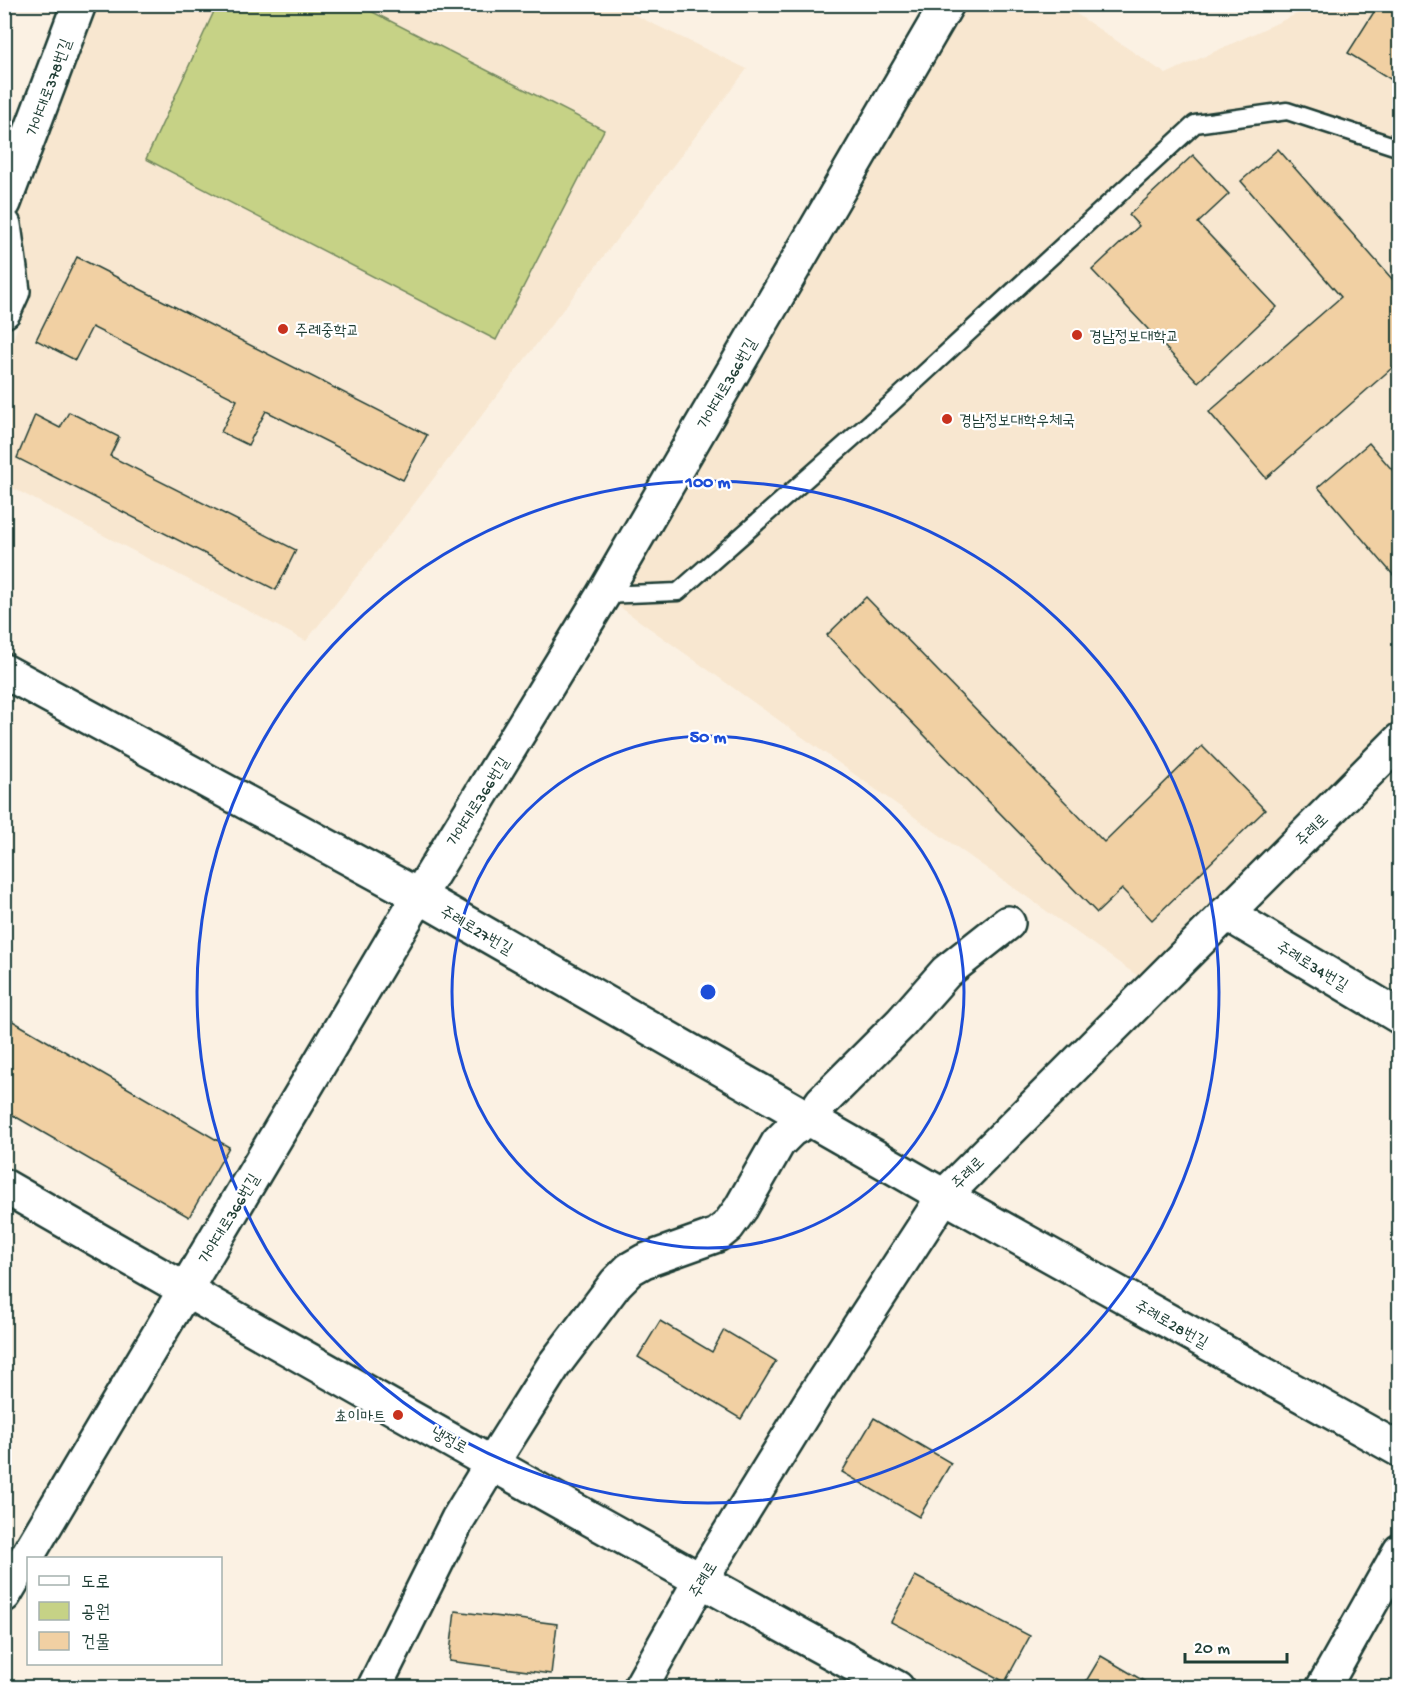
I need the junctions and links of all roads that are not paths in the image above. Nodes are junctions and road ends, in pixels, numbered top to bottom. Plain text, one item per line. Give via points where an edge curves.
1 (79, 4) edge
2 (947, 4) edge
3 (1400, 148) edge
4 (4, 203) edge
5 (4, 225) edge
6 (4, 312) edge
7 (603, 595) junction
8 (4, 671) edge
9 (1400, 740) edge
10 (419, 896) junction
11 (1226, 913) junction
12 (1008, 923) dead end
13 (1400, 1017) edge
14 (810, 1119) junction
15 (4, 1186) edge
16 (944, 1196) junction
17 (185, 1290) junction
18 (1400, 1450) edge
19 (492, 1463) junction
20 (1400, 1551) edge
21 (700, 1581) junction
22 (4, 1595) edge
23 (374, 1688) edge
24 (640, 1688) edge
25 (897, 1688) edge
26 (1323, 1688) edge

1 - 4 street, 가야대로378번길
2 - 7 street, 가야대로366번길
3 - 7 lane via 1287,111 1195,124 891,404 678,592
5 - 6 street via 13,291
7 - 10 street, 가야대로366번길
8 - 10 street, 주례로27번길
9 - 11 street, 주례로
10 - 14 street, 주례로27번길
10 - 17 street, 가야대로366번길
11 - 13 street, 주례로34번길
11 - 16 street, 주례로
12 - 14 street via 946,972
14 - 16 street, 주례로27번길
14 - 19 street via 778,1143 728,1226 717,1235 644,1261 623,1276 554,1365
15 - 17 street, 냉정로
16 - 18 street, 주례로28번길
16 - 21 street, 주례로
17 - 19 street, 냉정로
17 - 22 street, 가야대로366번길
19 - 21 street, 냉정로
19 - 23 street via 458,1518
20 - 26 street
21 - 24 street, 주례로
21 - 25 street, 냉정로

